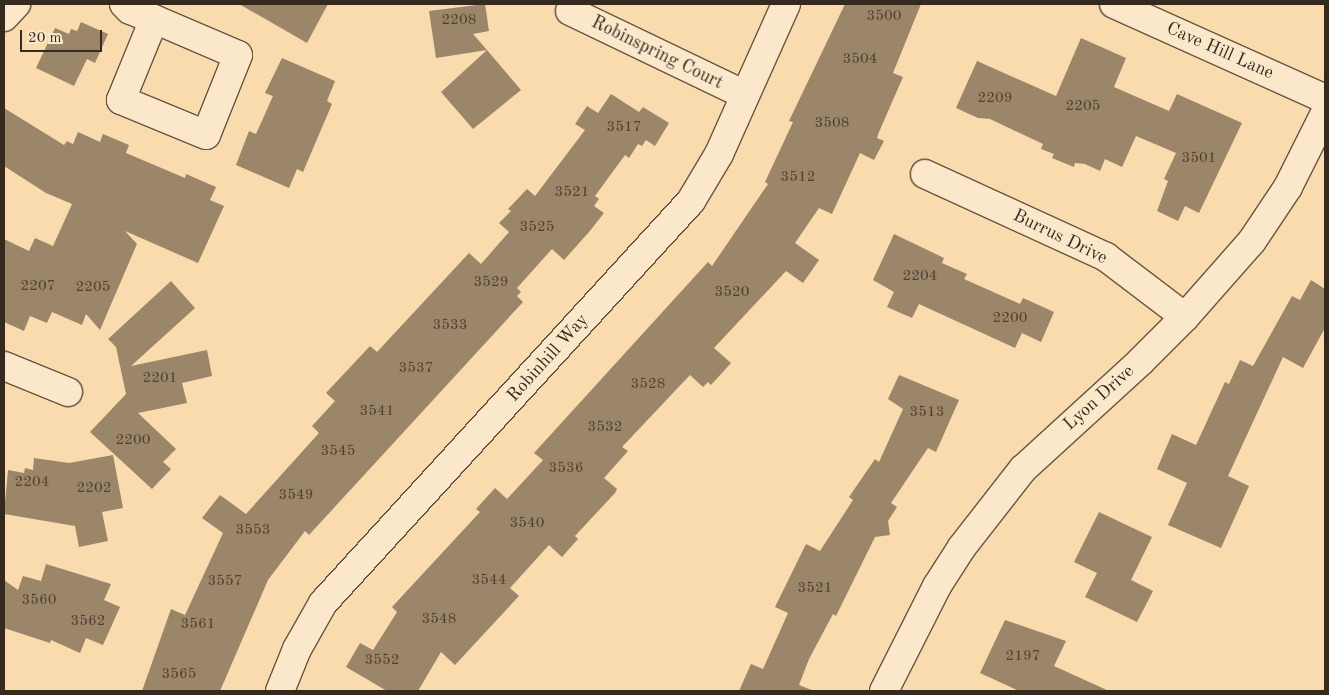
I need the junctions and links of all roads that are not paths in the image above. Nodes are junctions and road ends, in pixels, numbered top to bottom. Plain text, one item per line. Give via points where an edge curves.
1 (16, 4) edge
2 (124, 4) edge
3 (786, 4) edge
4 (1114, 4) edge
5 (570, 11) dead end
6 (4, 17) edge
7 (154, 19) junction
8 (743, 94) junction
9 (1325, 99) edge
10 (1325, 112) edge
11 (925, 174) dead end
12 (1185, 317) junction
13 (4, 366) edge
14 (68, 392) dead end
15 (280, 691) edge
16 (884, 691) edge

1 - 6 street
2 - 7 street
3 - 8 street, Robinhill Way
4 - 9 street, Cave Hill Lane
5 - 8 street, Robinspring Court
7 - 7 street via 238,56 206,135 121,100
8 - 15 street, Robinhill Way via 718,154 691,202 323,604 297,649
10 - 12 street, Lyon Drive via 1288,187 1252,241
11 - 12 street, Burrus Drive via 1106,257
12 - 16 street, Lyon Drive via 1023,469 937,586
13 - 14 street

